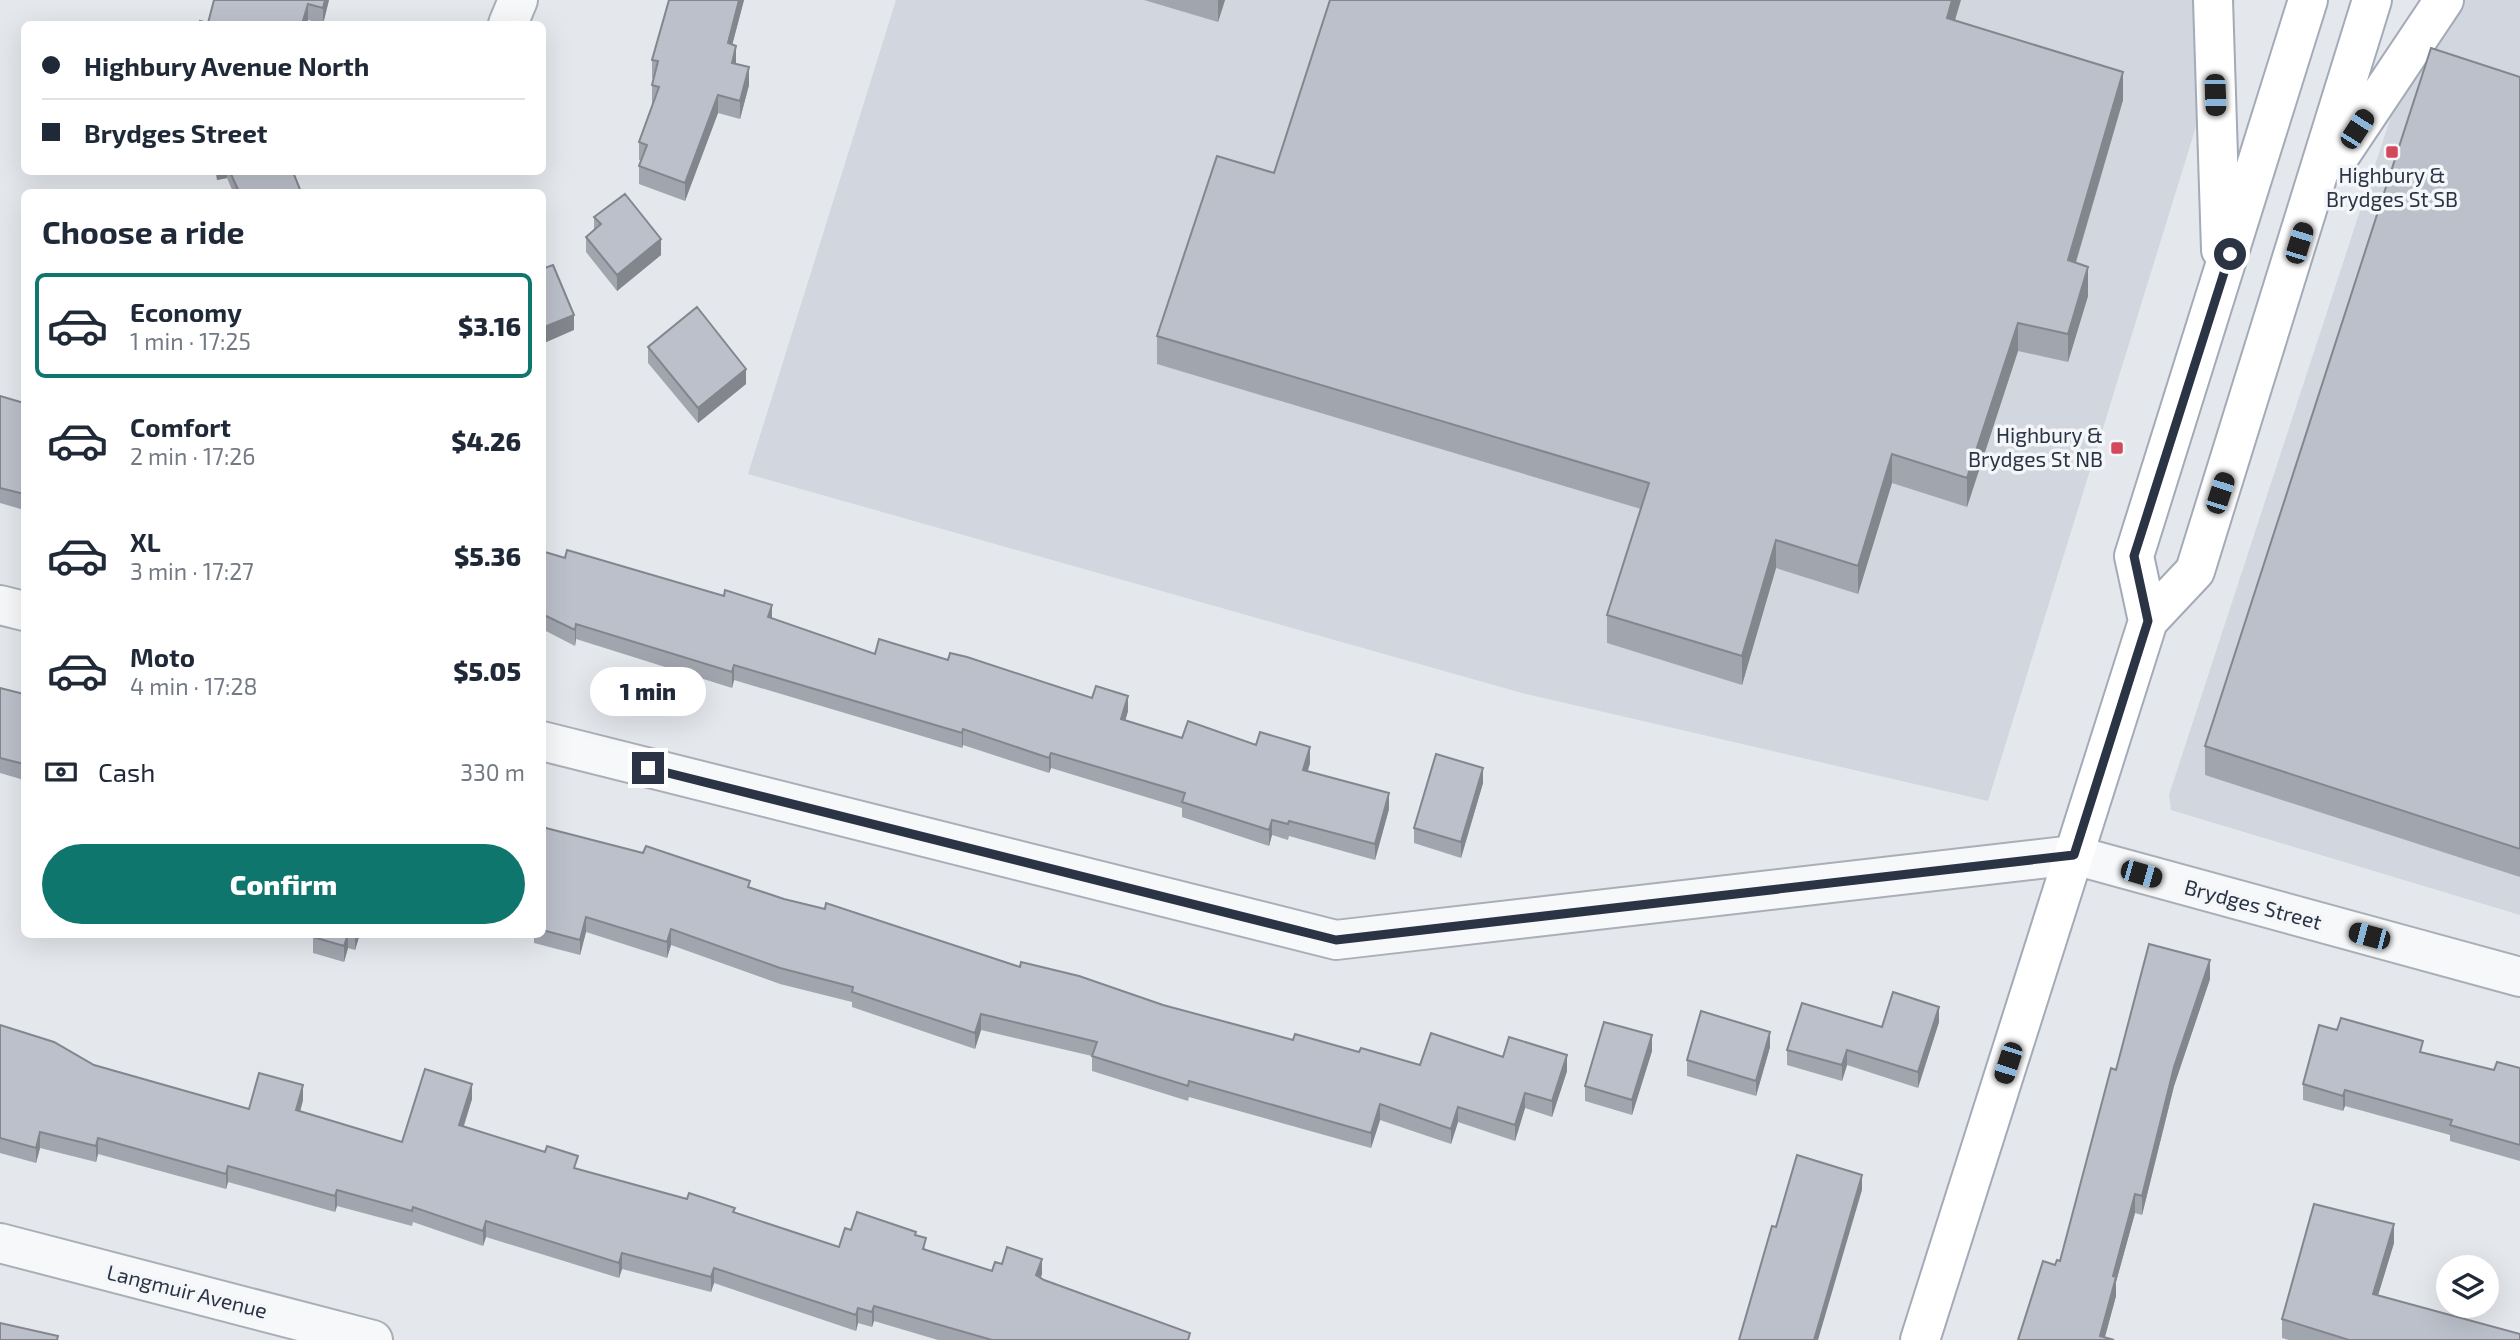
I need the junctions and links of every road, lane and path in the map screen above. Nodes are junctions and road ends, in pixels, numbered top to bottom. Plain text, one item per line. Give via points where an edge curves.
1 (518, 0) edge
2 (2213, 0) edge
3 (2308, 0) edge
4 (2372, 0) edge
5 (2444, 0) edge
6 (509, 21) edge
7 (2314, 194) junction
8 (2222, 279) junction
9 (0, 605) edge
10 (21, 610) edge
11 (2148, 621) junction
12 (546, 742) edge
13 (2074, 855) junction
14 (2520, 977) edge
15 (0, 1244) edge
16 (373, 1340) edge
17 (1920, 1340) edge

1 - 6 street
2 - 8 main road
3 - 8 main road
4 - 7 main road
5 - 7 main road
7 - 11 main road via 2195,571
8 - 11 main road via 2134,556
9 - 10 street
11 - 13 main road
12 - 13 street, Brydges Street via 1336,940
13 - 14 street, Brydges Street
13 - 17 main road
15 - 16 street, Langmuir Avenue

